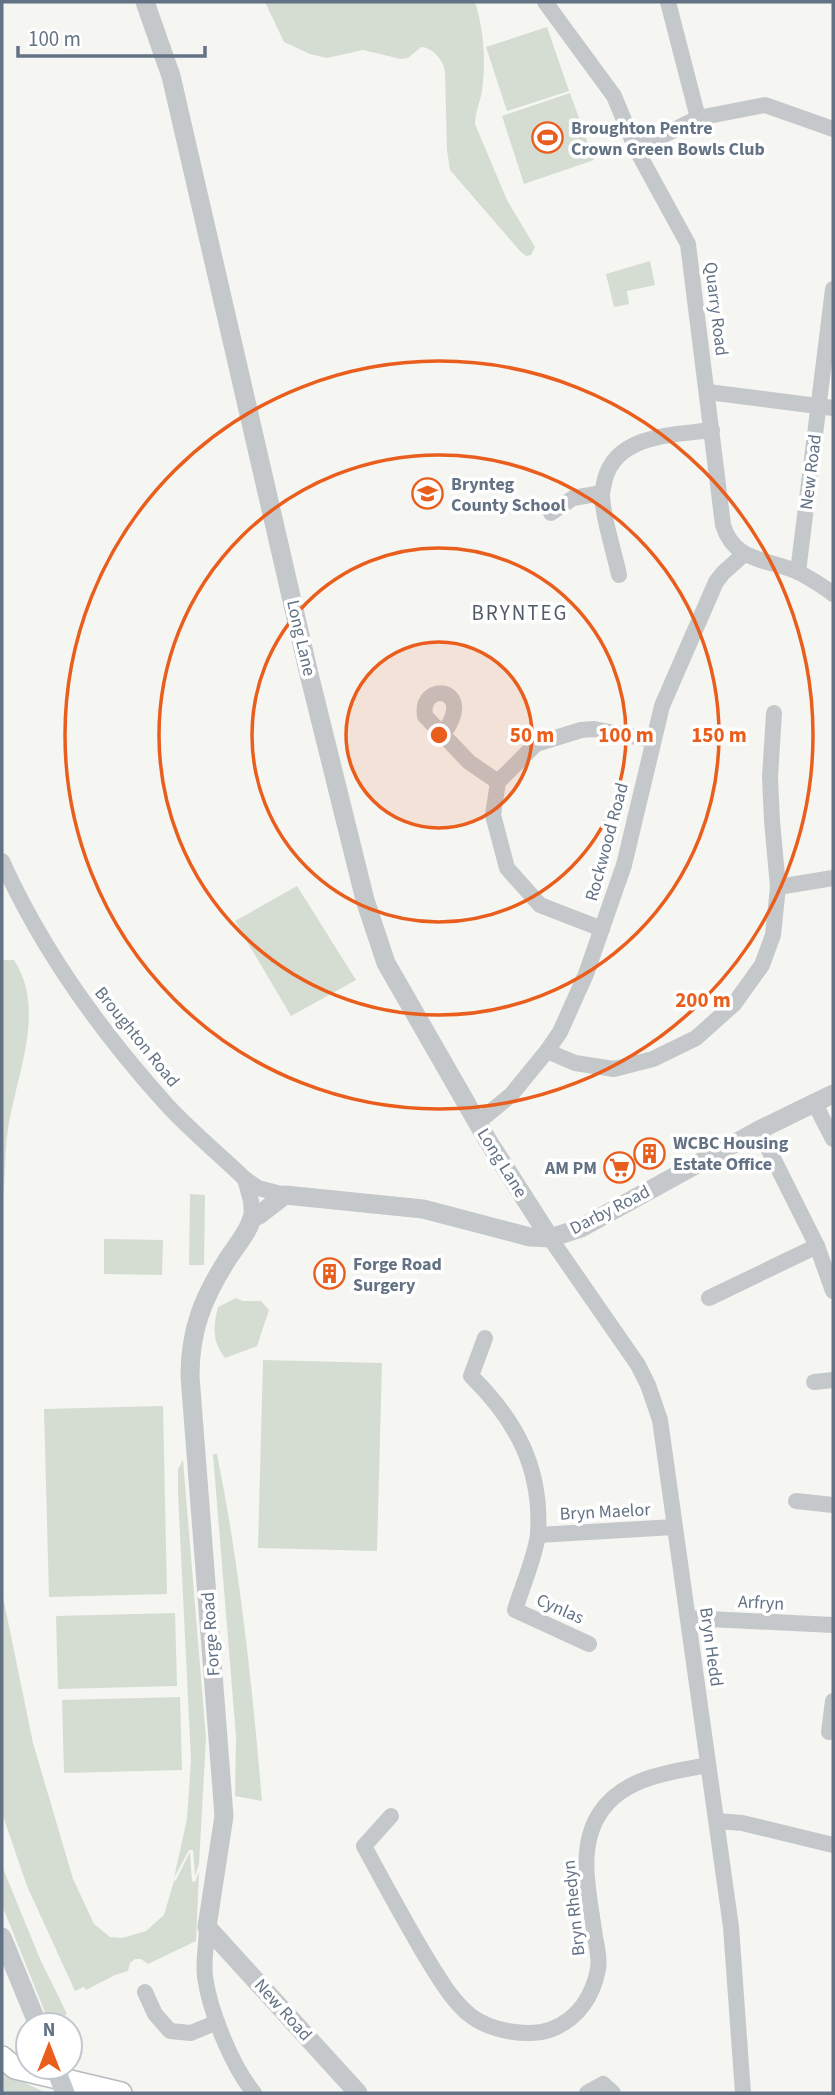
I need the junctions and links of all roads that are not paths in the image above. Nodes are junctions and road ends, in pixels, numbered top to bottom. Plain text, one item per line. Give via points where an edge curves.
1 (145, 2) edge
2 (545, 2) edge
3 (668, 2) edge
4 (698, 118) junction
5 (833, 129) edge
6 (636, 149) junction
7 (833, 289) edge
8 (708, 392) junction
9 (826, 407) edge
10 (712, 430) junction
11 (601, 493) junction
12 (551, 513) dead end
13 (744, 554) junction
14 (798, 572) junction
15 (619, 575) dead end
16 (833, 594) edge
17 (774, 713) dead end
18 (443, 734) dead end
19 (652, 740) junction
20 (498, 782) junction
21 (2, 861) edge
22 (833, 878) edge
23 (778, 887) junction
24 (602, 929) junction
25 (547, 1051) junction
26 (833, 1094) edge
27 (814, 1102) junction
28 (478, 1123) junction
29 (759, 1130) junction
30 (833, 1139) edge
31 (245, 1179) junction
32 (285, 1195) junction
33 (252, 1218) junction
34 (550, 1238) junction
35 (817, 1246) junction
36 (833, 1291) edge
37 (709, 1298) dead end
38 (485, 1338) dead end
39 (833, 1380) edge
40 (814, 1382) dead end
41 (796, 1501) dead end
42 (833, 1505) edge
43 (674, 1527) junction
44 (538, 1535) junction
45 (688, 1618) junction
46 (833, 1625) edge
47 (589, 1644) dead end
48 (833, 1701) edge
49 (829, 1732) dead end
50 (708, 1765) junction
51 (391, 1816) dead end
52 (717, 1821) junction
53 (833, 1845) edge
54 (207, 1927) junction
55 (2, 1937) edge
56 (145, 1992) dead end
57 (32, 2011) edge
58 (217, 2022) junction
59 (2, 2057) edge
60 (121, 2093) edge
61 (254, 2093) edge
62 (358, 2093) edge
63 (587, 2093) edge
64 (613, 2093) edge
65 (743, 2093) edge

1 - 28 street, Long Lane via 174,90 365,900 386,963
2 - 6 street, Quarry Road via 614,96
3 - 4 street
4 - 5 street via 765,105
4 - 6 street
6 - 8 street, Quarry Road via 688,244
7 - 9 street, New Road
8 - 9 street
8 - 10 street, Quarry Road
9 - 14 street, New Road
10 - 11 street via 633,445 615,458
10 - 13 street, Quarry Road via 723,525 733,545
11 - 12 street via 573,498
11 - 15 street
13 - 14 street
13 - 19 street, Rockwood Road via 716,582
14 - 16 street
17 - 23 street via 771,788
18 - 20 street via 469,762
19 - 20 street via 582,730 536,744
19 - 24 street, Rockwood Road via 624,865
20 - 24 street via 493,815 507,868 540,905
21 - 31 street, Broughton Road via 81,1001 168,1106
22 - 23 street
23 - 25 street via 773,935 762,965 734,1004 696,1038 653,1059 614,1069 575,1063
24 - 25 street, Rockwood Road via 560,1032
25 - 28 street, Rockwood Road via 510,1095
26 - 27 street, Darby Road
27 - 29 street, Darby Road
27 - 30 street
28 - 34 street, Long Lane
29 - 34 street, Darby Road via 581,1228
29 - 35 street
31 - 32 street, Broughton Road via 258,1188
31 - 33 street
32 - 33 street, Forge Road
32 - 34 street, Darby Road via 423,1209 516,1235
33 - 54 street, Forge Road via 201,1308 190,1357 224,1816
34 - 43 street, Bryn Hedd via 649,1385 660,1420
35 - 36 street
35 - 37 street
38 - 44 street via 471,1376 506,1413 528,1455 536,1489
39 - 40 street
41 - 42 street
43 - 44 street, Bryn Maelor
43 - 45 street, Bryn Hedd
44 - 47 street, Cynlas via 514,1610
45 - 46 street, Arfryn
45 - 50 street, Bryn Hedd
48 - 49 street
50 - 51 street, Bryn Rhedyn via 642,1780 601,1810 591,1829 586,1864 599,1965 594,1987 583,2007 564,2024 543,2032 512,2033 473,2018 444,1985 364,1846
50 - 52 street, Bryn Hedd
52 - 53 street
52 - 65 street, Bryn Hedd via 734,1956
54 - 58 street, Forge Road via 205,1976
54 - 62 street, New Road
55 - 57 street
56 - 58 street via 170,2031 191,2033
58 - 61 street, Forge Road
59 - 60 main road via 15,2068
63 - 64 street via 603,2084

